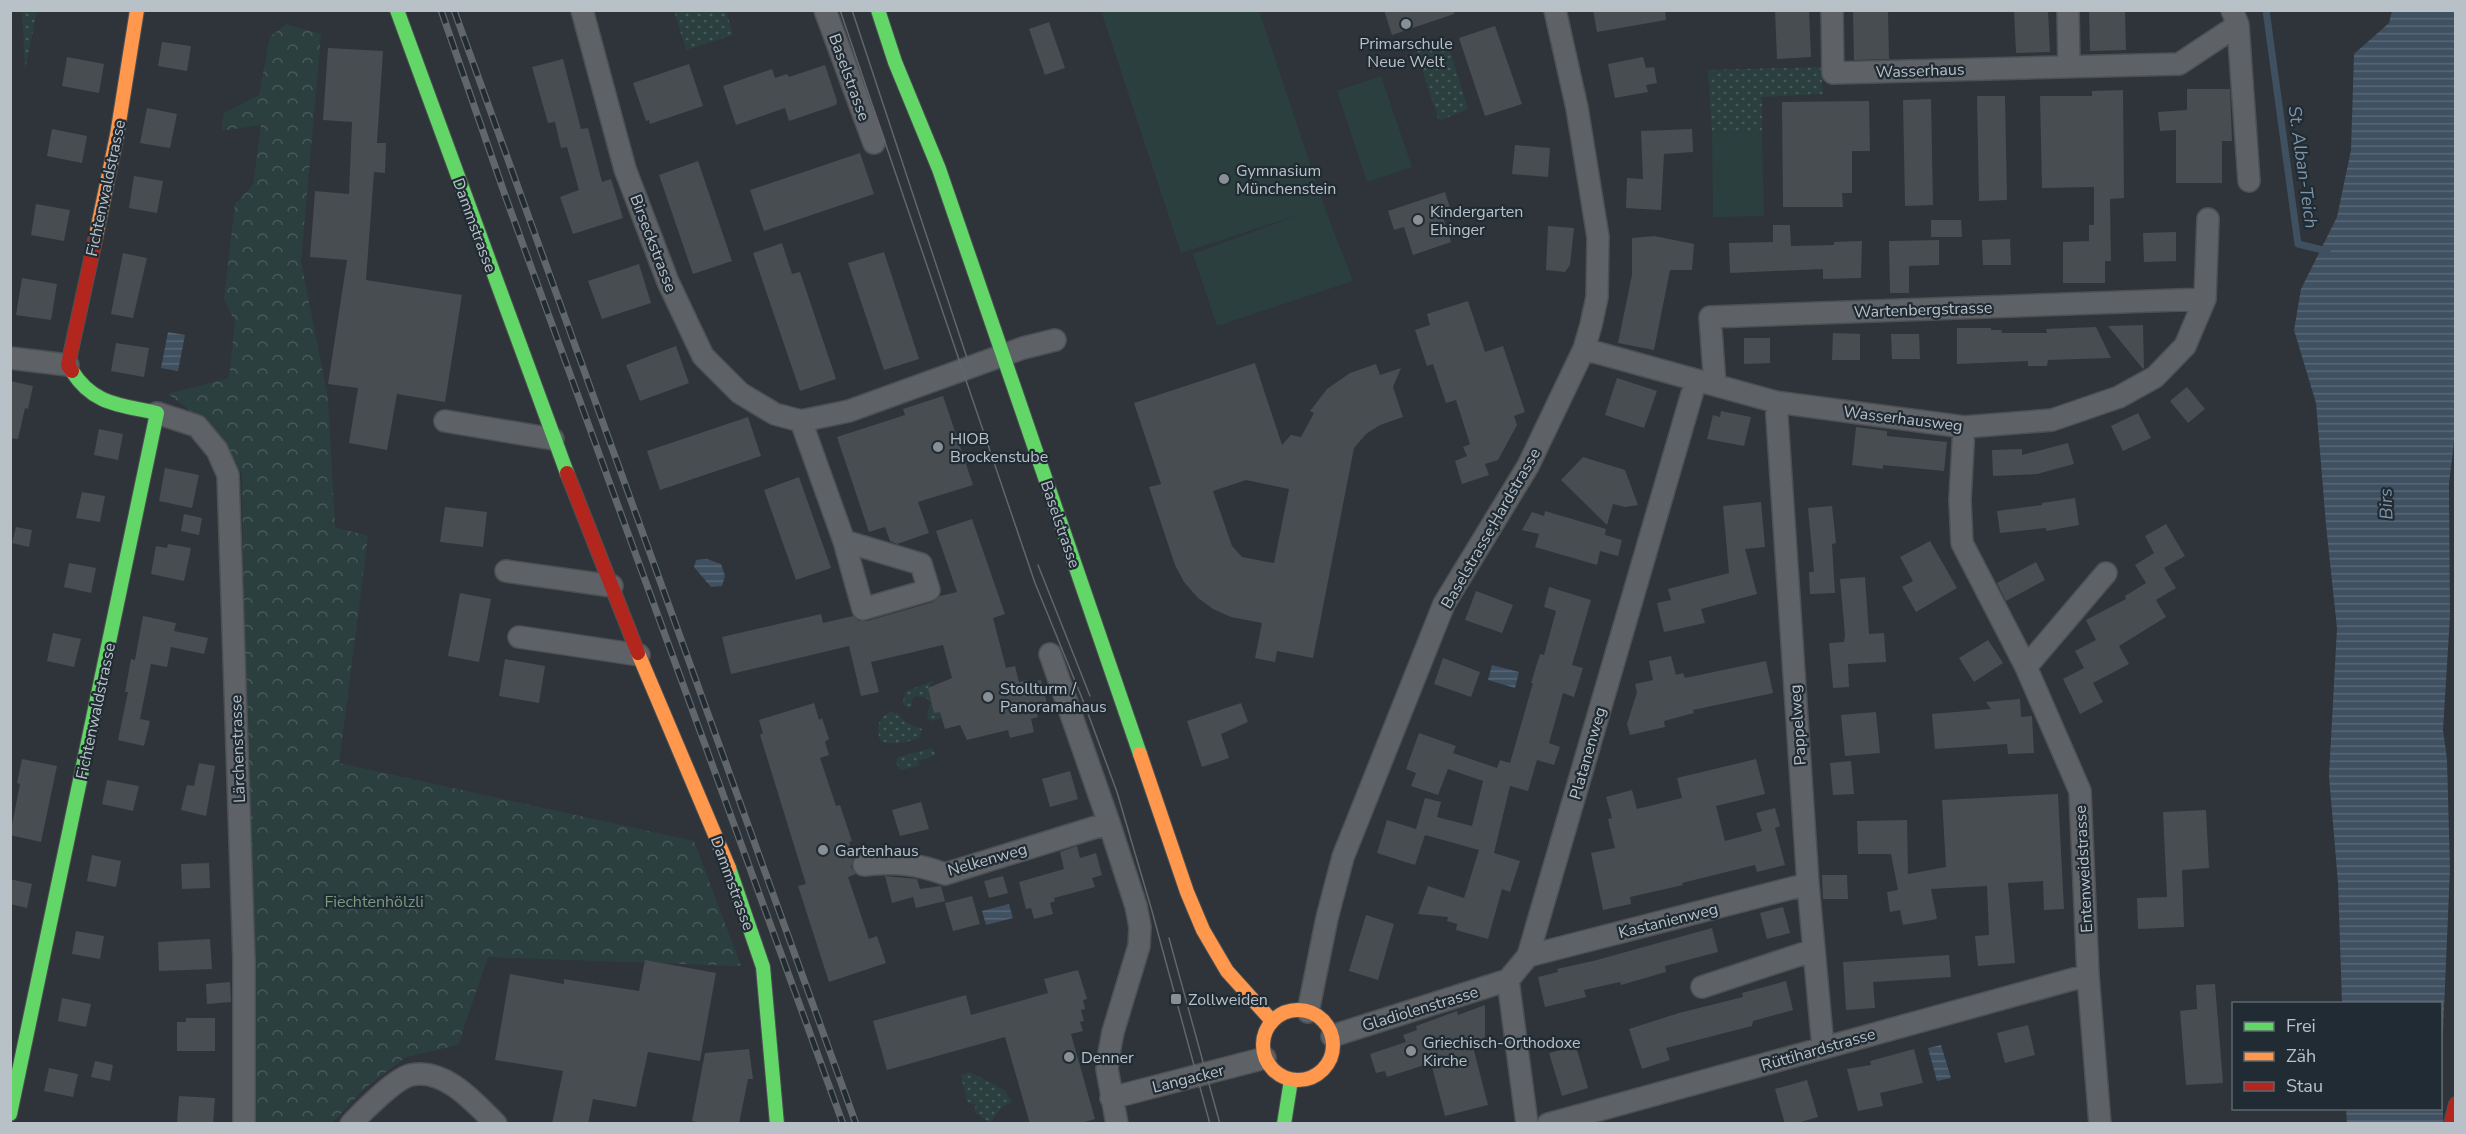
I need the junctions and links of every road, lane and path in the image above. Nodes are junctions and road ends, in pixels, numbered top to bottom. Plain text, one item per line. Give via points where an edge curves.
1 (137, 10) edge
2 (397, 10) edge
3 (582, 10) edge
4 (825, 10) edge
5 (878, 10) edge
6 (1555, 10) edge
7 (1832, 10) edge
8 (2068, 10) edge
9 (2235, 18) edge
10 (2069, 66) junction
11 (874, 143) dead end
12 (2248, 181) dead end
13 (2208, 219) dead end
14 (2205, 299) junction
15 (1055, 340) dead end
16 (1584, 349) junction
17 (1003, 356) junction
18 (10, 358) edge
19 (68, 365) junction
20 (1705, 383) junction
21 (1776, 402) junction
22 (157, 413) junction
23 (445, 421) dead end
24 (801, 421) junction
25 (1964, 427) junction
26 (553, 439) junction
27 (844, 541) dead end
28 (506, 571) dead end
29 (2106, 573) dead end
30 (612, 586) junction
31 (519, 637) dead end
32 (1050, 654) dead end
33 (639, 655) junction
34 (2026, 667) junction
35 (1109, 823) junction
36 (864, 865) dead end
37 (1808, 884) junction
38 (1814, 950) junction
39 (1528, 956) junction
40 (2088, 975) junction
41 (1508, 980) junction
42 (1702, 987) dead end
43 (1308, 1012) junction
44 (1272, 1021) junction
45 (1332, 1036) junction
46 (1823, 1047) junction
47 (1265, 1058) junction
48 (1291, 1080) junction
49 (1111, 1098) junction
50 (2456, 1104) edge
51 (10, 1114) edge
52 (244, 1124) edge
53 (351, 1124) edge
54 (496, 1124) edge
55 (777, 1124) edge
56 (1117, 1124) edge
57 (1284, 1124) edge
58 (1527, 1124) edge
59 (1548, 1124) edge
60 (2100, 1124) edge
61 (2451, 1124) edge

1 - 19 main road, Fichtenwaldstrasse via 117,135
2 - 26 main road, Dammstrasse
3 - 24 street, Birseckstrasse via 625,169 668,282 703,356 740,393 775,414
4 - 11 street, Baselstrasse
5 - 17 main road, Baselstrasse via 939,169
6 - 16 street, Baselstrasse;Hardstrasse via 1577,108 1598,237 1597,297
7 - 10 street, Wasserhaus via 1833,73
8 - 10 street
9 - 10 street, Wasserhaus via 2179,64
9 - 12 street, Wasserhaus
13 - 14 street, Wasserhausweg
14 - 20 street, Wartenbergstrasse via 1710,317
14 - 25 street, Wasserhausweg via 2185,346 2155,377 2119,398 2052,420
15 - 17 street, Birseckstrasse
16 - 20 street, Wasserhausweg
16 - 43 street, Baselstrasse;Hardstrasse via 1528,466 1444,604 1343,857 1326,918
17 - 24 street, Birseckstrasse via 849,411
17 - 44 main road, Baselstrasse via 1187,892 1216,954
18 - 19 street
19 - 22 main road via 81,386 106,402
20 - 21 street, Wasserhausweg
20 - 39 street, Platanenweg
21 - 25 street, Wasserhausweg
21 - 37 street, Pappelweg
22 - 51 main road, Fichtenwaldstrasse
22 - 52 street, Lärchenstrasse via 197,426 217,450 228,475 244,961
23 - 26 street
24 - 27 street
25 - 34 street, Entenweidstrasse via 1962,543
26 - 30 main road, Dammstrasse
28 - 30 street
29 - 34 street
30 - 33 main road, Dammstrasse
31 - 33 street
32 - 35 street
33 - 55 main road, Dammstrasse via 730,870 762,967
34 - 40 street, Entenweidstrasse via 2080,791
35 - 36 street, Nelkenweg via 945,874 921,865 896,862
35 - 49 street via 1140,927 1139,946 1109,1053
37 - 38 street, Pappelweg
37 - 39 street, Kastanienweg
38 - 42 street
38 - 46 street, Pappelweg
39 - 41 street, Platanenweg
40 - 46 street, Rüttihardstrasse
40 - 60 street, Entenweidstrasse
41 - 45 street, Gladiolenstrasse
41 - 58 street
43 - 44 main road via 1290,1011
43 - 45 main road via 1323,1021
44 - 47 main road via 1263,1038
45 - 48 main road via 1332,1054 1323,1069 1309,1079
46 - 59 street, Rüttihardstrasse
47 - 48 main road via 1275,1072
47 - 49 street, Langacker
48 - 57 main road
49 - 56 street
50 - 61 main road
53 - 54 street via 373,1101 410,1075 438,1076

